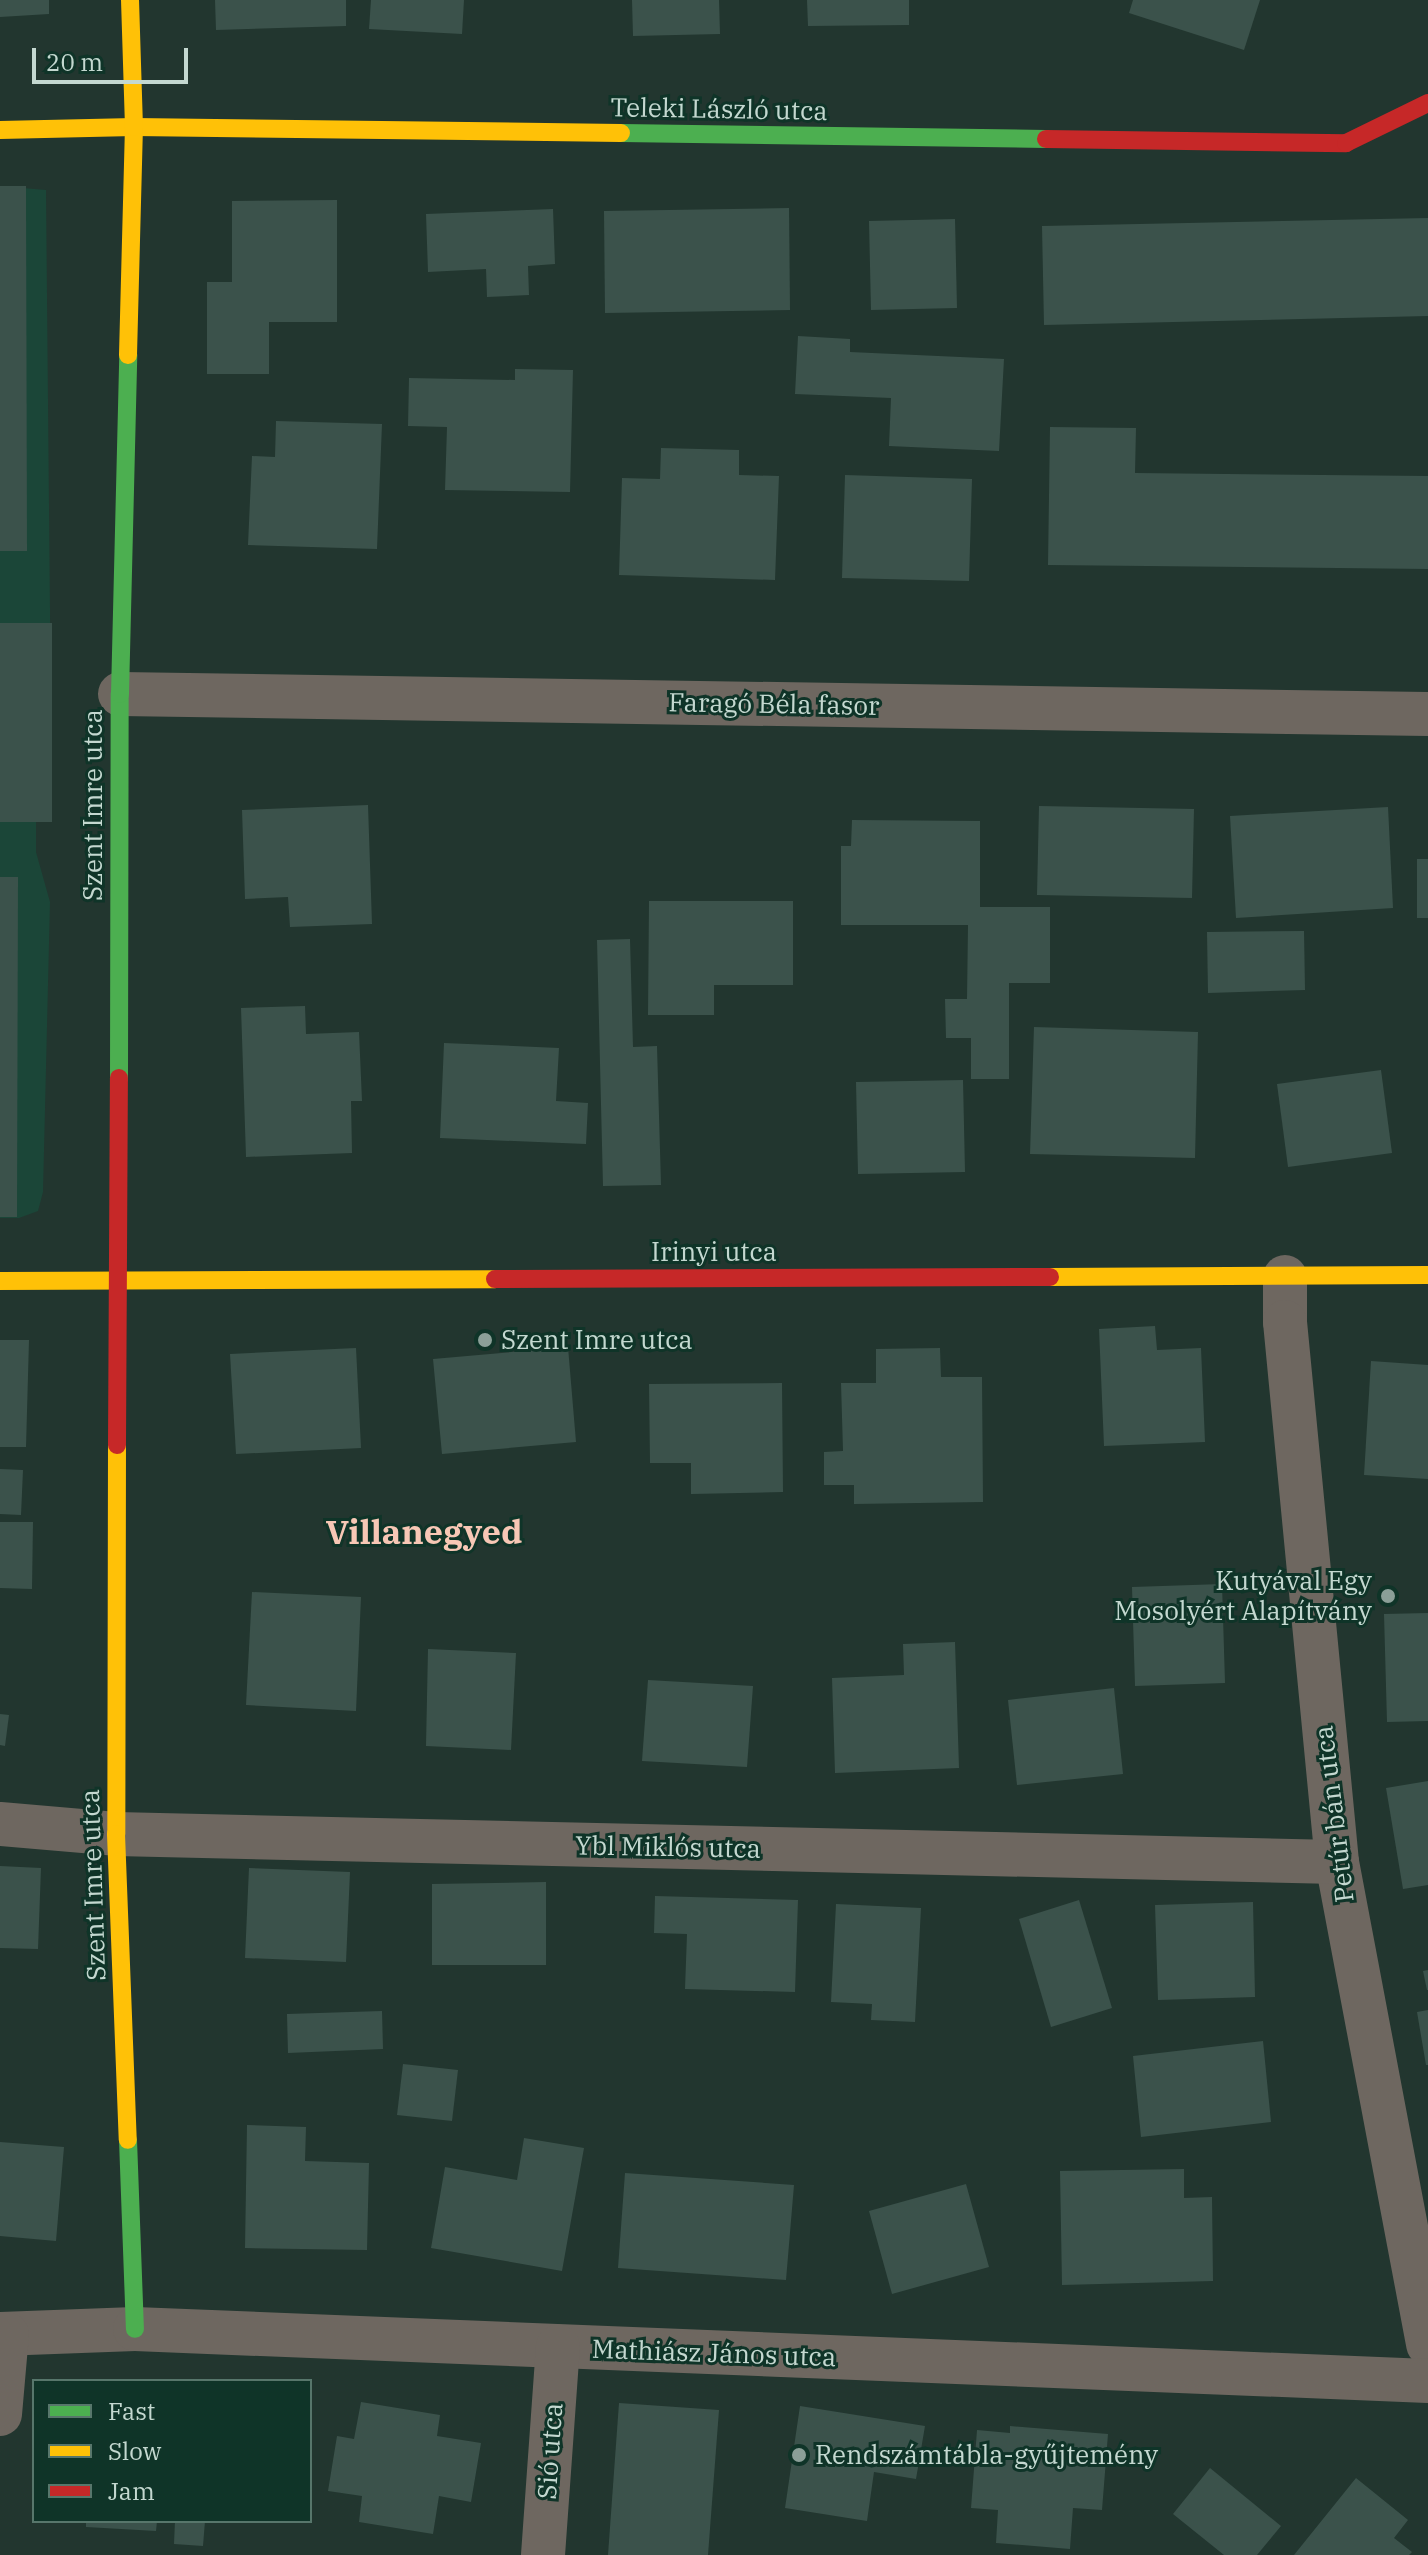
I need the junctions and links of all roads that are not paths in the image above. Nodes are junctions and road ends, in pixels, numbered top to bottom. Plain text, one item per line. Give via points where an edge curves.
1 (130, 0) edge
2 (1428, 103) edge
3 (134, 127) junction
4 (0, 130) edge
5 (120, 694) junction
6 (1428, 714) edge
7 (1428, 1275) edge
8 (1285, 1277) junction
9 (117, 1279) junction
10 (0, 1281) edge
11 (0, 1824) edge
12 (116, 1834) junction
13 (1337, 1862) junction
14 (135, 2329) junction
15 (3, 2334) edge
16 (1428, 2345) edge
17 (558, 2347) junction
18 (1428, 2381) edge
19 (0, 2414) edge
20 (543, 2555) edge

1 - 3 street, Szent Imre utca
2 - 3 street, Teleki László utca via 1346,143
3 - 4 street, Teleki László utca
3 - 5 street, Szent Imre utca
5 - 6 street, Faragó Béla fasor
5 - 9 street, Szent Imre utca
7 - 8 street, Irinyi utca
8 - 9 street, Irinyi utca
8 - 13 street, Petúr bán utca
9 - 10 street, Irinyi utca
9 - 12 street, Szent Imre utca
11 - 12 street, Ybl Miklós utca
12 - 13 street, Ybl Miklós utca
12 - 14 street, Szent Imre utca
13 - 16 street, Petúr bán utca
14 - 15 street, Mathiász János utca
14 - 17 street, Mathiász János utca
15 - 19 street
17 - 18 street, Mathiász János utca
17 - 20 street, Sió utca

